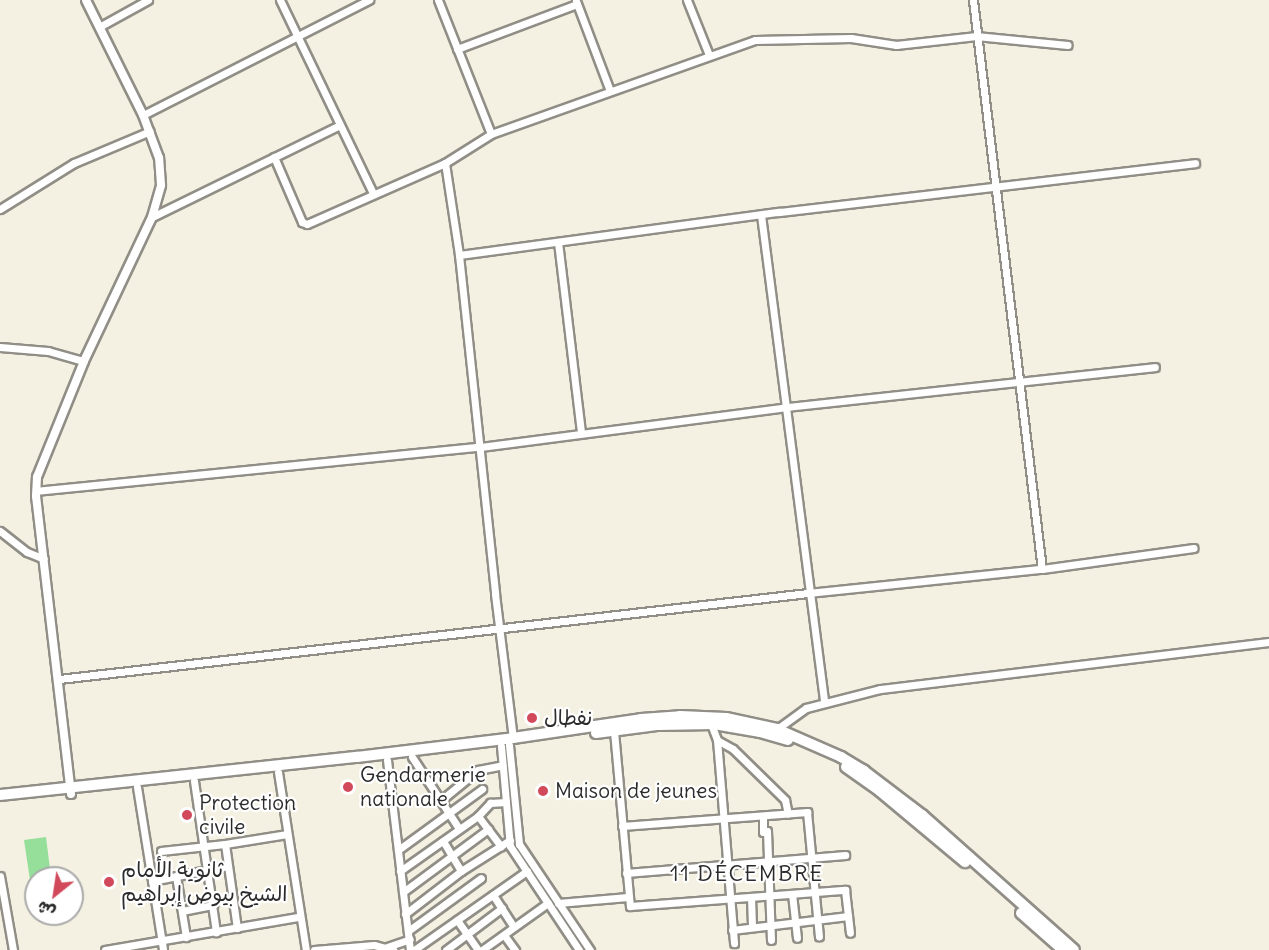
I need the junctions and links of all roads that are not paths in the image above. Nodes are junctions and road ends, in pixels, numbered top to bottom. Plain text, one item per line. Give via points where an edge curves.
1 (86, 0) edge
2 (148, 0) edge
3 (280, 0) edge
4 (369, 0) edge
5 (438, 0) edge
6 (687, 0) edge
7 (973, 0) edge
8 (576, 2) edge
9 (99, 27) junction
10 (298, 34) junction
11 (976, 36) junction
12 (1068, 45) dead end
13 (457, 49) junction
14 (709, 56) junction
15 (610, 91) junction
16 (143, 115) junction
17 (340, 125) junction
18 (150, 131) junction
19 (491, 134) junction
20 (274, 157) junction
21 (445, 163) junction
22 (1195, 163) dead end
23 (995, 187) junction
24 (374, 193) junction
25 (0, 209) edge
26 (761, 215) junction
27 (152, 217) junction
28 (558, 242) junction
29 (459, 255) junction
30 (0, 346) edge
31 (84, 361) junction
32 (1155, 367) dead end
33 (1018, 381) junction
34 (787, 407) junction
35 (580, 433) junction
36 (480, 447) junction
37 (36, 491) junction
38 (0, 531) edge
39 (1194, 548) dead end
40 (44, 559) junction
41 (1042, 569) junction
42 (808, 593) junction
43 (500, 628) junction
44 (1269, 642) edge
45 (58, 679) junction
46 (824, 703) junction
47 (711, 724) junction
48 (761, 729) junction
49 (777, 729) junction
50 (614, 731) junction
51 (717, 740) junction
52 (508, 743) junction
53 (412, 757) junction
54 (387, 760) junction
55 (503, 765) junction
56 (278, 772) junction
57 (194, 781) junction
58 (137, 787) junction
59 (482, 789) dead end
60 (71, 791) junction
61 (889, 793) junction
62 (0, 795) edge
63 (0, 801) edge
64 (440, 801) junction
65 (506, 802) junction
66 (449, 814) junction
67 (788, 814) junction
68 (478, 816) junction
69 (763, 816) junction
70 (723, 818) junction
71 (622, 826) junction
72 (458, 827) junction
73 (488, 829) junction
74 (287, 834) junction
75 (510, 840) junction
76 (443, 841) junction
77 (945, 841) junction
78 (225, 844) junction
79 (205, 846) junction
80 (501, 846) junction
81 (398, 850) junction
82 (161, 851) dead end
83 (845, 855) dead end
84 (452, 856) junction
85 (811, 858) junction
86 (768, 861) junction
87 (727, 864) junction
88 (228, 866) junction
89 (208, 870) junction
90 (400, 871) junction
91 (461, 871) junction
92 (527, 871) junction
93 (626, 873) junction
94 (0, 876) edge
95 (176, 876) junction
96 (481, 878) dead end
97 (152, 881) junction
98 (402, 892) junction
99 (814, 892) junction
100 (792, 894) junction
101 (493, 895) junction
102 (770, 896) junction
103 (628, 897) junction
104 (751, 897) junction
105 (730, 899) junction
106 (548, 903) junction
107 (558, 903) junction
108 (213, 905) junction
109 (502, 908) junction
110 (3, 909) edge
111 (182, 911) junction
112 (405, 914) junction
113 (848, 916) junction
114 (299, 918) junction
115 (817, 919) junction
116 (457, 920) junction
117 (794, 922) junction
118 (771, 926) junction
119 (514, 927) junction
120 (752, 927) junction
121 (237, 928) junction
122 (732, 930) junction
123 (216, 932) junction
124 (850, 933) dead end
125 (467, 934) junction
126 (409, 935) junction
127 (504, 935) junction
128 (819, 936) dead end
129 (186, 937) junction
130 (797, 938) dead end
131 (771, 940) dead end
132 (161, 942) junction
133 (734, 943) dead end
134 (374, 948) edge
135 (324, 949) edge
136 (390, 949) edge
137 (13, 950) edge
138 (105, 950) edge
139 (163, 950) edge
140 (306, 950) edge
141 (314, 950) edge
142 (412, 950) edge
143 (446, 950) edge
144 (480, 950) edge
145 (514, 950) edge
146 (579, 950) edge
147 (590, 950) edge
148 (1063, 950) edge
149 (1074, 950) edge

1 - 9 street
2 - 9 street
3 - 10 street
4 - 10 street
5 - 13 street
6 - 14 street
7 - 11 street
8 - 13 street
8 - 15 street
9 - 16 street
10 - 16 street
10 - 17 street
11 - 12 street
11 - 14 street via 896,45 860,38 755,40
11 - 23 street
13 - 19 street
14 - 15 street
15 - 19 street
16 - 18 street
17 - 20 street
17 - 24 street
18 - 25 street via 74,163
18 - 27 street via 159,158 161,185
19 - 21 street
20 - 24 street via 305,224
20 - 27 street
21 - 24 street
21 - 29 street
22 - 23 street
23 - 26 street
23 - 33 street
26 - 28 street
26 - 34 street
27 - 31 street
28 - 29 street
28 - 35 street
29 - 36 street
30 - 31 street via 48,351
31 - 37 street via 46,449
32 - 33 street
33 - 34 street
33 - 41 street
34 - 35 street
34 - 42 street
35 - 36 street
36 - 37 street
36 - 43 street
37 - 40 street
38 - 40 street via 27,552
39 - 41 street
40 - 45 street
41 - 42 street
42 - 43 street
42 - 46 street
43 - 45 street
43 - 52 street
44 - 46 street via 880,690
45 - 60 street
46 - 49 street via 806,708
47 - 48 main road
47 - 50 main road
47 - 51 street
48 - 49 main road
48 - 52 main road via 726,718 680,716
48 - 61 main road via 829,758
49 - 61 main road via 841,757
50 - 52 main road
50 - 71 street
51 - 67 street via 733,749 785,800
51 - 70 street
52 - 53 main road
52 - 55 street
52 - 60 main road
52 - 107 street via 519,844
53 - 54 main road
53 - 64 street
54 - 56 main road
54 - 81 street
55 - 64 street via 478,770
55 - 65 street
56 - 57 main road
56 - 74 street
57 - 58 main road
57 - 79 street
58 - 60 main road
58 - 97 street
59 - 66 street
60 - 62 main road
60 - 63 main road
61 - 77 main road
64 - 66 street
65 - 68 street via 490,803
65 - 75 street
66 - 72 street
66 - 81 street
67 - 69 street
67 - 85 street via 807,813
68 - 72 street
68 - 73 street
69 - 70 street
69 - 86 street
70 - 71 street
70 - 87 street
71 - 93 street
72 - 76 street
73 - 80 street
73 - 84 street
74 - 78 street
74 - 114 street
75 - 80 street
75 - 92 street
76 - 84 street
76 - 90 street
77 - 148 main road
77 - 149 main road
78 - 79 street
78 - 88 street
79 - 82 street
79 - 89 street
80 - 91 street
81 - 90 street
83 - 85 street
84 - 91 street
84 - 98 street
85 - 86 street
85 - 99 street
86 - 87 street
86 - 102 street
87 - 93 street
87 - 105 street
88 - 89 street
88 - 121 street
89 - 95 street
89 - 108 street
90 - 98 street
91 - 112 street
92 - 101 street
92 - 106 street
93 - 103 street
94 - 110 street
95 - 97 street
95 - 111 street
96 - 126 street
97 - 132 street
98 - 112 street
99 - 100 street
99 - 113 street via 845,890
99 - 115 street
100 - 102 street
100 - 117 street
101 - 109 street
101 - 116 street
102 - 104 street
102 - 118 street
103 - 105 street via 630,906
103 - 107 street
104 - 105 street
104 - 120 street
105 - 122 street
106 - 119 street
106 - 146 street
107 - 147 street
108 - 111 street
108 - 123 street
109 - 119 street
109 - 125 street
110 - 137 street
111 - 129 street
112 - 126 street
113 - 115 street
113 - 124 street
114 - 121 street
114 - 140 street
115 - 117 street
115 - 128 street
116 - 125 street
116 - 142 street
117 - 118 street
117 - 130 street
118 - 120 street
118 - 131 street
119 - 127 street
120 - 122 street
121 - 123 street
122 - 133 street
123 - 129 street
125 - 143 street
125 - 144 street
126 - 136 street
126 - 142 street
127 - 144 street
127 - 145 street
129 - 132 street
132 - 138 street
132 - 139 street
134 - 135 street
134 - 136 street
135 - 141 street

